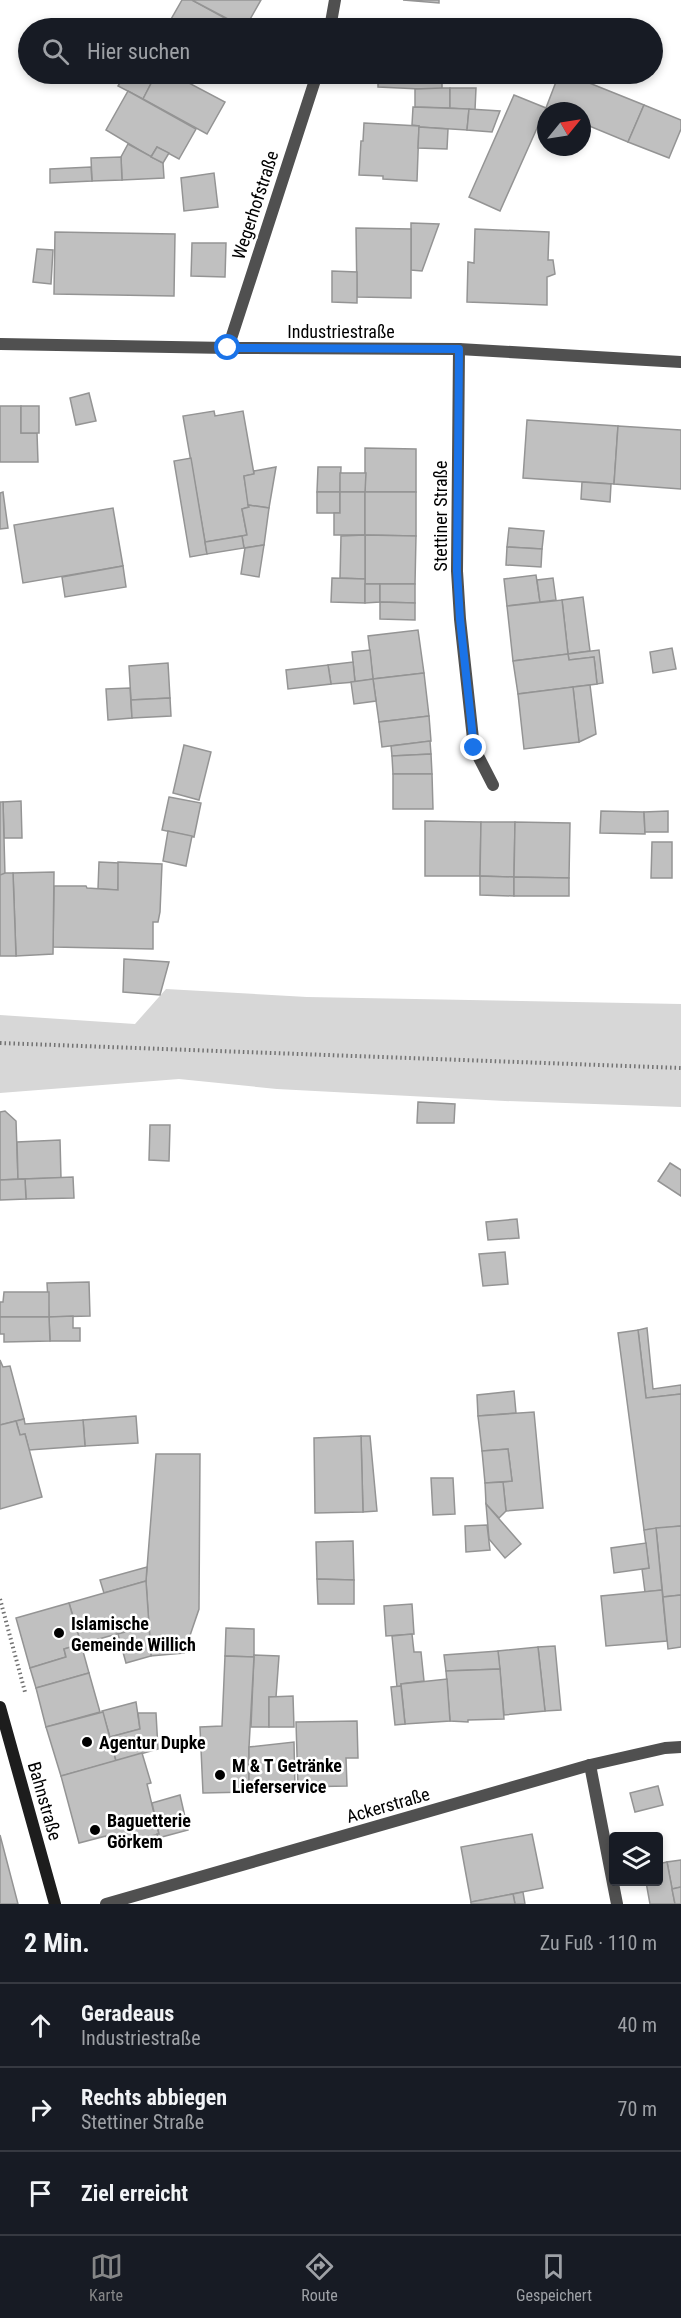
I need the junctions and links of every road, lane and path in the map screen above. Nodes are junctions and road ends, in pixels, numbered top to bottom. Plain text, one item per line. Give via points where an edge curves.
1 (335, 0) edge
2 (332, 18) edge
3 (313, 84) edge
4 (0, 344) edge
5 (228, 348) junction
6 (459, 349) junction
7 (681, 362) edge
8 (493, 785) dead end
9 (0, 1043) edge
10 (681, 1068) edge
11 (0, 1707) edge
12 (2, 1723) edge
13 (681, 1747) edge
14 (590, 1765) junction
15 (55, 1904) edge
16 (106, 1904) edge
17 (617, 1904) edge

1 - 2 street
3 - 5 street, Wegerhofstraße
4 - 5 street, Industriestraße
5 - 6 street, Industriestraße
6 - 7 street, Industriestraße
6 - 8 street, Stettiner Straße via 460,619 474,748
9 - 10 path
11 - 12 street, Bahnstraße
12 - 15 street, Bahnstraße
13 - 14 street, Ackerstraße
14 - 16 street, Ackerstraße
14 - 17 street

